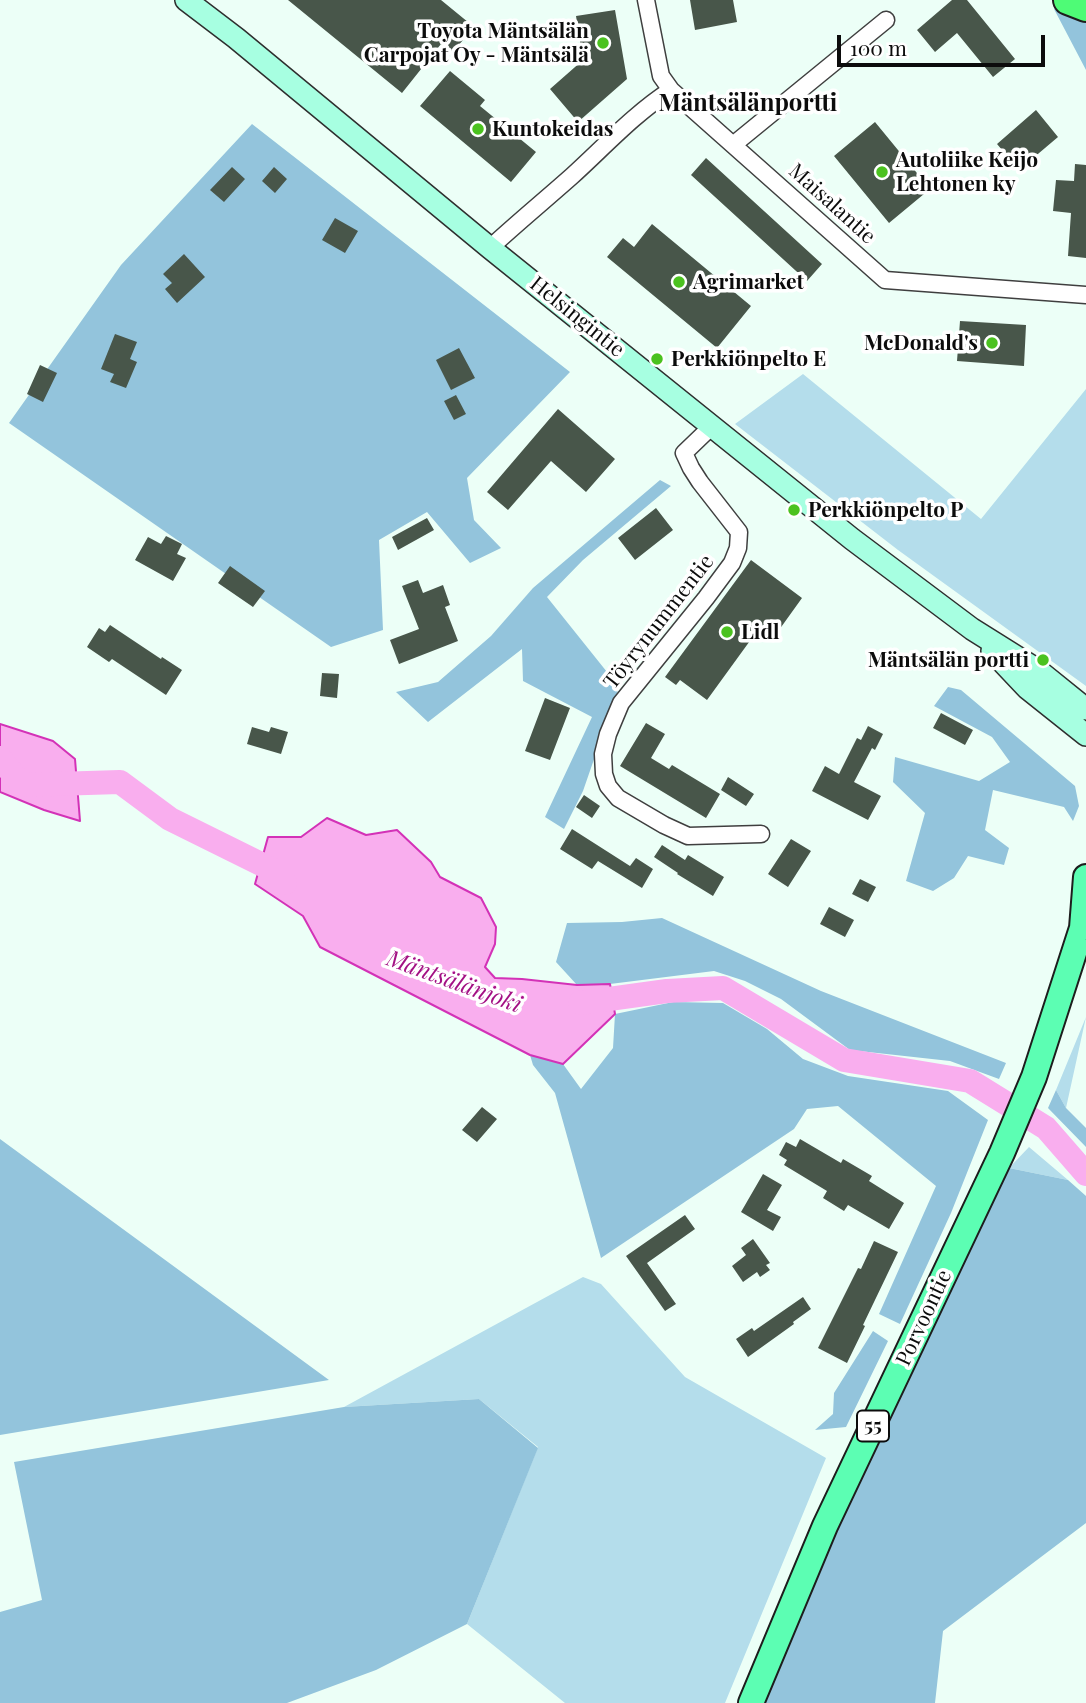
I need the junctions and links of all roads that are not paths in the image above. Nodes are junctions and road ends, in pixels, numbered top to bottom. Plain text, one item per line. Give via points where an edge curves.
1 (186, 0) edge
2 (646, 0) edge
3 (1068, 0) edge
4 (1086, 7) edge
5 (887, 20) dead end
6 (671, 90) junction
7 (733, 145) junction
8 (490, 248) junction
9 (1086, 295) edge
10 (711, 427) junction
11 (972, 629) junction
12 (1086, 709) edge
13 (1086, 735) edge
14 (761, 834) dead end
15 (1086, 877) edge
16 (1084, 923) edge
17 (751, 1703) edge

1 - 8 main road, Helsingintie
2 - 6 street, Maisalantie via 661,76
3 - 4 highway
5 - 7 street
6 - 7 street, Maisalantie
6 - 8 street via 644,108
7 - 9 street, Maisalantie via 885,279
8 - 10 main road, Helsingintie
10 - 11 main road, Helsingintie
10 - 14 street, Töyrynummentie via 684,453 738,531 738,548 706,598 621,703 603,754 604,774 618,798 688,836
11 - 12 main road, Helsingintie via 1039,671
11 - 13 main road, Helsingintie via 1027,688
15 - 16 main road, Porvoontie / 55
16 - 17 main road, Porvoontie / 55 via 1034,1077 1002,1153 825,1526

